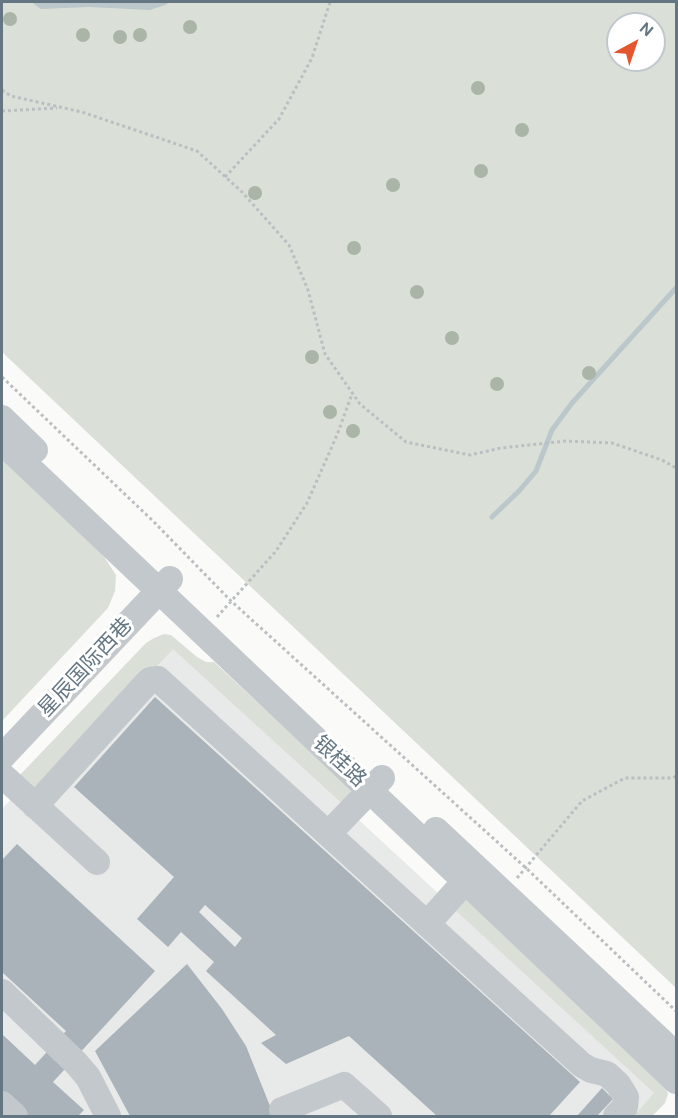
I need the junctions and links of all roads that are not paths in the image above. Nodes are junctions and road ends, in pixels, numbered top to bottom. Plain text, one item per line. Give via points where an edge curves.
1 (2, 418) edge
2 (2, 442) edge
3 (164, 585) junction
4 (2, 757) edge
5 (2, 775) edge
6 (376, 784) junction
7 (35, 806) junction
8 (328, 834) junction
9 (97, 862) dead end
10 (471, 874) junction
11 (427, 924) junction
12 (2, 993) edge
13 (676, 1055) edge
14 (676, 1081) edge
15 (2, 1104) edge
16 (15, 1116) edge
17 (108, 1116) edge
18 (285, 1116) edge
19 (379, 1116) edge
20 (616, 1116) edge

1 - 3 street, 银桂路
2 - 3 street, 银桂路
3 - 4 street, 星辰国际西巷
3 - 6 street, 银桂路
3 - 6 street, 银桂路 via 214,620
5 - 7 street
6 - 8 street
6 - 10 street, 银桂路
7 - 8 street via 144,686 158,679
7 - 9 street
8 - 11 street
10 - 11 street
10 - 13 street, 银桂路 via 504,894
10 - 14 street, 银桂路
11 - 20 street via 582,1065 607,1074 618,1084 626,1097 625,1107
12 - 17 street via 76,1063 88,1077
15 - 16 street
18 - 19 street via 282,1110 344,1085

